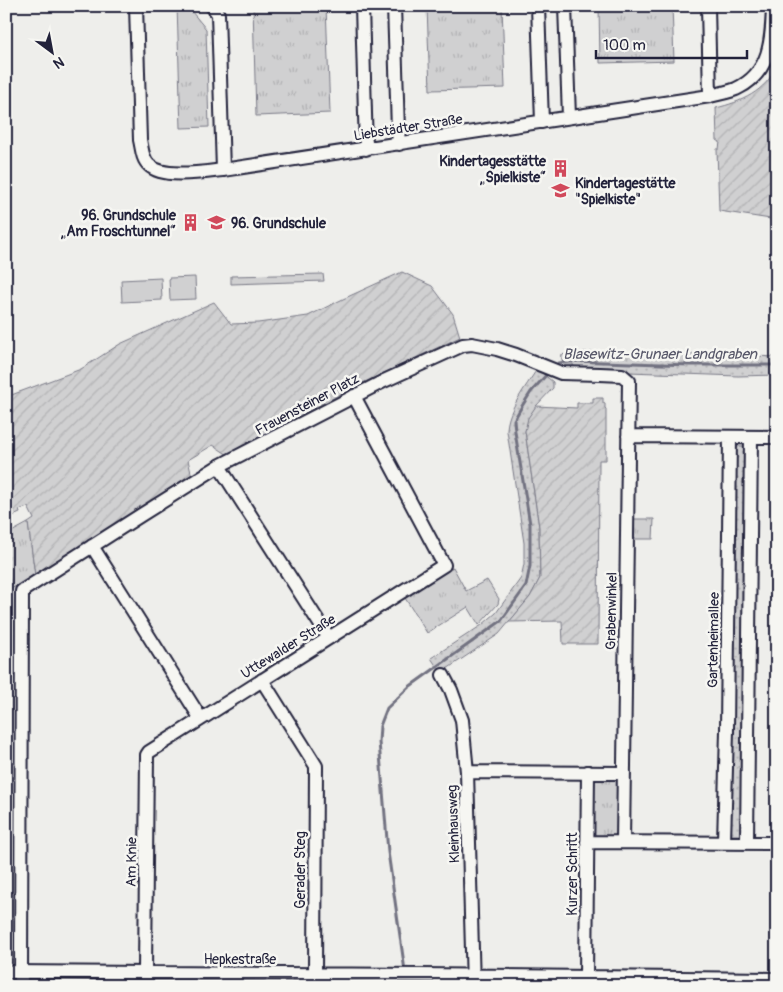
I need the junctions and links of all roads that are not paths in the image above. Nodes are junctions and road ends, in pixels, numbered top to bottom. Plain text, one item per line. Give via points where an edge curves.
1 (136, 6) edge
2 (212, 6) edge
3 (362, 6) edge
4 (394, 6) edge
5 (538, 6) edge
6 (565, 6) edge
7 (708, 6) edge
8 (773, 6) edge
9 (710, 96) junction
10 (569, 117) junction
11 (542, 122) junction
12 (399, 144) junction
13 (366, 149) junction
14 (223, 170) junction
15 (629, 380) joint
16 (354, 396) junction
17 (628, 436) junction
18 (730, 437) junction
19 (751, 437) junction
20 (777, 437) edge
21 (219, 466) junction
22 (92, 546) junction
23 (328, 638) junction
24 (443, 675) dead end
25 (262, 680) junction
26 (201, 719) junction
27 (149, 752) joint
28 (467, 772) junction
29 (588, 772) junction
30 (624, 773) junction
31 (587, 842) junction
32 (623, 842) junction
33 (724, 842) junction
34 (747, 842) junction
35 (777, 843) edge
36 (6, 972) edge
37 (21, 972) junction
38 (145, 973) junction
39 (586, 977) junction
40 (312, 978) edge
41 (777, 979) edge
42 (473, 981) edge
43 (675, 982) edge
44 (21, 986) edge

1 - 14 street, Liebstädter Straße via 143,156 149,166 176,174
2 - 14 street via 218,14
3 - 13 street
4 - 12 street
5 - 11 street
6 - 10 street
7 - 9 street
8 - 9 street, Liebstädter Straße via 770,47 760,69 737,88
9 - 10 street, Liebstädter Straße
10 - 11 street, Liebstädter Straße
11 - 12 street, Liebstädter Straße
12 - 13 street, Liebstädter Straße
13 - 14 street, Liebstädter Straße
15 - 16 street, Frauensteiner Platz via 622,375 562,373 516,355 472,344
15 - 17 street, Grabenwinkel
16 - 21 street, Frauensteiner Platz
16 - 23 street, Uttewalder Straße via 444,565
17 - 18 street
17 - 30 street, Grabenwinkel
18 - 19 street
18 - 33 street, Gartenheimallee
19 - 20 street
19 - 34 street
21 - 22 street, Frauensteiner Platz
21 - 23 street
22 - 26 street
22 - 37 street, Frauensteiner Platz via 22,592
23 - 25 street, Uttewalder Straße
24 - 28 street, Kleinhausweg via 462,720
25 - 26 street, Uttewalder Straße
25 - 40 street, Gerader Steg via 316,766
26 - 27 street, Uttewalder Straße
27 - 38 street, Am Knie
28 - 29 street
28 - 42 street, Kleinhausweg
29 - 30 street
29 - 31 street, Kurzer Schritt
30 - 32 street, Grabenwinkel
31 - 32 street
31 - 39 street, Kurzer Schritt
32 - 33 street
33 - 34 street
34 - 35 street
36 - 37 street, Hepkestraße
37 - 38 street, Hepkestraße
37 - 44 street
38 - 40 street, Hepkestraße
39 - 42 street, Hepkestraße
39 - 43 street, Hepkestraße
40 - 42 street, Hepkestraße via 416,975
41 - 43 street, Hepkestraße

